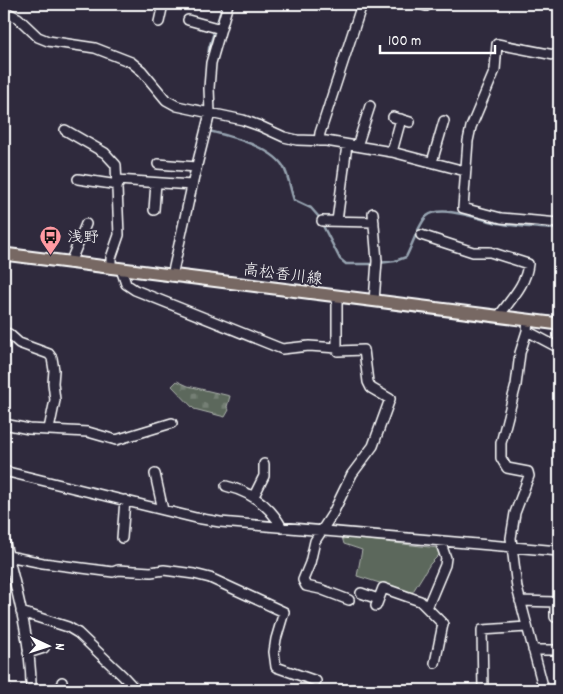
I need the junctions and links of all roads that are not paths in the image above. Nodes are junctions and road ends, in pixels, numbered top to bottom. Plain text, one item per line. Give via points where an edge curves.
1 (163, 4) edge
2 (228, 4) edge
3 (362, 4) edge
4 (4, 11) edge
5 (188, 20) dead end
6 (159, 22) dead end
7 (217, 28) junction
8 (559, 56) edge
9 (370, 106) dead end
10 (207, 112) junction
11 (401, 119) dead end
12 (444, 121) dead end
13 (65, 130) dead end
14 (319, 141) junction
15 (352, 145) junction
16 (392, 152) junction
17 (432, 162) junction
18 (158, 164) dead end
19 (196, 167) junction
20 (465, 171) junction
21 (78, 178) dead end
22 (118, 183) junction
23 (156, 183) junction
24 (192, 184) junction
25 (154, 210) dead end
26 (322, 221) dead end
27 (336, 221) junction
28 (559, 223) edge
29 (86, 224) dead end
30 (421, 235) dead end
31 (4, 254) edge
32 (70, 263) junction
33 (116, 269) junction
34 (172, 276) junction
35 (337, 296) junction
36 (374, 301) junction
37 (499, 316) junction
38 (559, 324) edge
39 (528, 325) junction
40 (4, 332) edge
41 (337, 348) junction
42 (559, 348) edge
43 (172, 423) dead end
44 (4, 424) edge
45 (49, 430) junction
46 (264, 464) dead end
47 (4, 471) edge
48 (155, 474) dead end
49 (226, 486) dead end
50 (254, 496) junction
51 (125, 500) junction
52 (163, 510) junction
53 (282, 528) junction
54 (321, 531) junction
55 (122, 538) dead end
56 (4, 539) edge
57 (440, 541) junction
58 (513, 548) junction
59 (559, 552) edge
60 (8, 556) junction
61 (361, 593) dead end
62 (349, 600) dead end
63 (520, 601) junction
64 (427, 608) junction
65 (21, 612) junction
66 (559, 617) edge
67 (526, 627) junction
68 (44, 648) dead end
69 (533, 650) junction
70 (559, 650) edge
71 (28, 653) junction
72 (435, 664) dead end
73 (316, 681) dead end
74 (30, 690) edge
75 (136, 690) edge
76 (483, 690) edge
77 (544, 690) edge

1 - 6 street
2 - 7 street
3 - 14 street
4 - 10 street via 18,18 38,37 95,48 131,62 166,100 177,106
5 - 7 street
7 - 10 street
8 - 20 street via 497,44 495,70 471,126
9 - 15 street
10 - 14 street via 260,126 284,138
10 - 19 street
11 - 16 street
12 - 17 street
13 - 22 street via 105,153 116,165
14 - 15 street
15 - 16 street
15 - 27 street
16 - 17 street
17 - 20 street
18 - 19 street
19 - 24 street
20 - 28 street via 463,208 501,218
21 - 22 street
22 - 23 street
22 - 33 street via 119,235 111,258
23 - 24 street
23 - 25 street
24 - 34 street
26 - 27 street
27 - 36 street via 373,218 378,261
29 - 32 street
30 - 37 street via 473,252 490,252 528,264 518,292
31 - 32 main road, 高松香川線
32 - 33 main road, 高松香川線
33 - 34 main road, 高松香川線
33 - 41 street via 126,284 135,290 282,349 309,346
34 - 35 main road, 高松香川線
35 - 36 main road, 高松香川線
35 - 41 street
36 - 37 main road, 高松香川線
37 - 39 main road, 高松香川線
38 - 39 main road, 高松香川線
39 - 42 street
39 - 58 street via 501,450 501,458 507,468 528,472 529,476 511,529
40 - 45 street via 19,343 52,358 55,400
41 - 54 street via 364,350 371,388 390,399 373,446 352,474
43 - 45 street via 116,440 88,432
44 - 45 street
46 - 50 street via 264,476
47 - 51 street
48 - 52 street
49 - 50 street
50 - 53 street
51 - 52 street
51 - 55 street
52 - 53 street via 220,522
53 - 54 street
54 - 57 street
54 - 62 street via 303,580 306,586
56 - 60 street
57 - 58 street
57 - 64 street via 445,565
58 - 59 street
58 - 63 street
60 - 65 street
60 - 73 street via 104,571 177,571 210,578 284,612 274,652 276,667
61 - 64 street via 377,602 383,588 420,601
63 - 66 street via 555,602 555,617
63 - 67 street
64 - 72 street via 443,624
65 - 71 street
65 - 75 street via 78,633
67 - 69 street
67 - 76 street via 482,630
68 - 71 street
69 - 70 street
69 - 77 street
71 - 74 street

